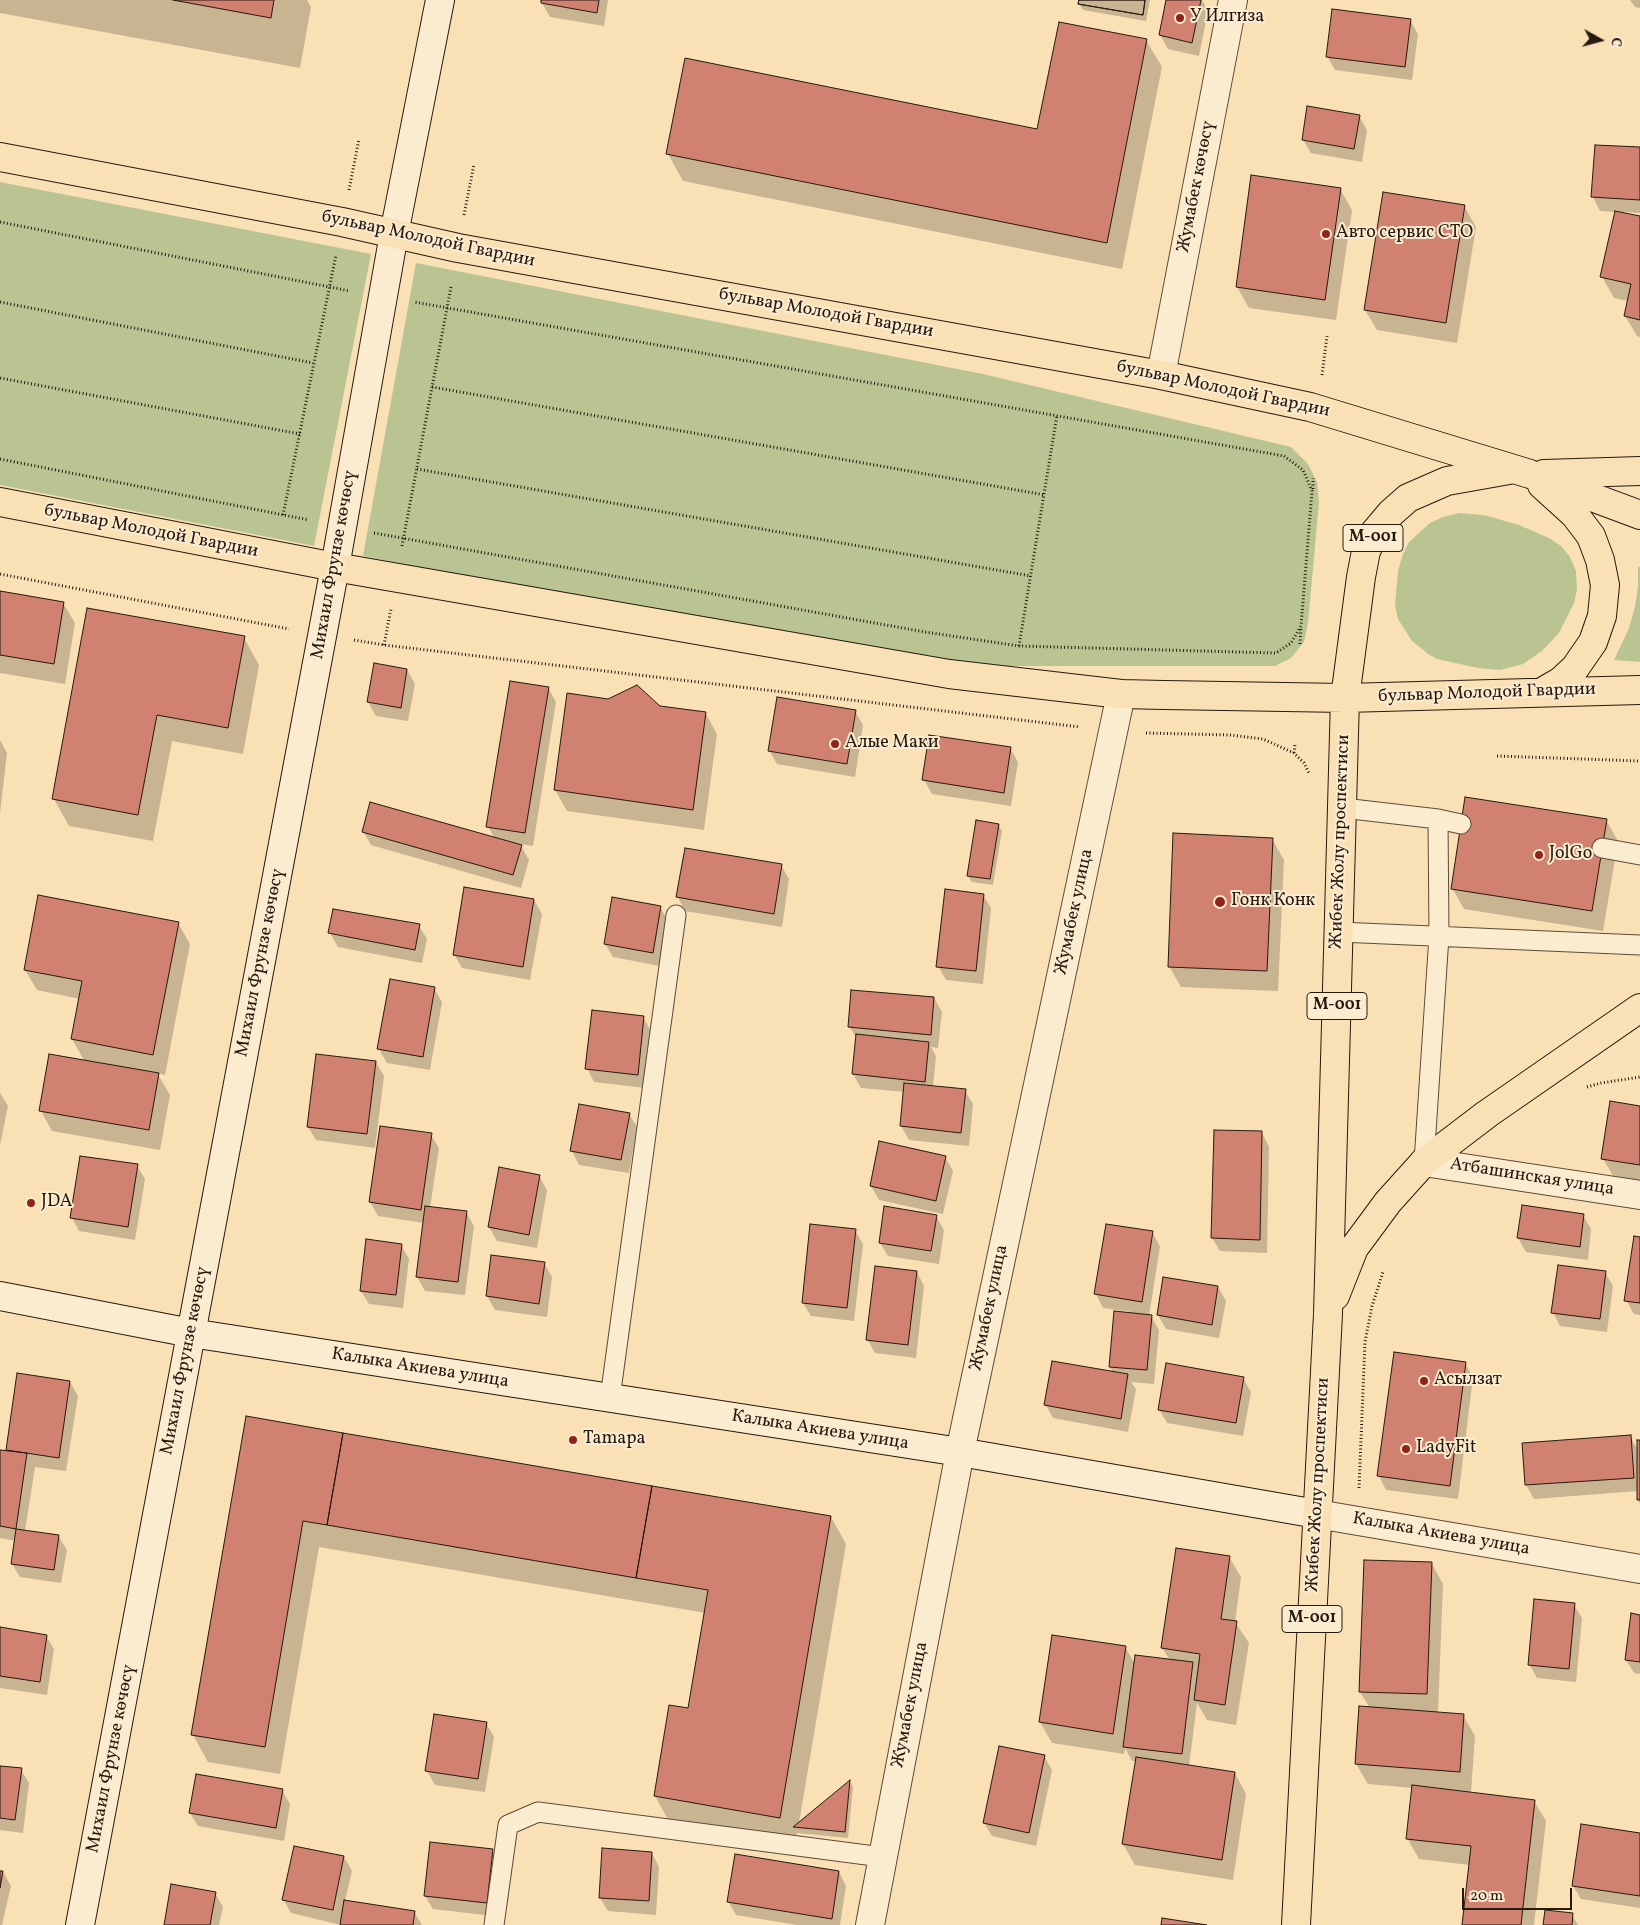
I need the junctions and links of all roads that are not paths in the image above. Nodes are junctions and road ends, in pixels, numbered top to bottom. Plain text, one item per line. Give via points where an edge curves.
1 (440, 0) edge
2 (1233, 0) edge
3 (0, 156) edge
4 (394, 234) junction
5 (1161, 375) junction
6 (1522, 471) junction
7 (1640, 471) edge
8 (0, 502) edge
9 (1640, 515) edge
10 (335, 567) junction
11 (1640, 690) edge
12 (1542, 692) junction
13 (1121, 694) junction
14 (1345, 698) junction
15 (1343, 808) junction
16 (1438, 820) junction
17 (1461, 824) dead end
18 (1602, 848) dead end
19 (1640, 855) edge
20 (676, 915) dead end
21 (1339, 932) junction
22 (1439, 936) junction
23 (1640, 945) edge
24 (1640, 1008) edge
25 (1424, 1162) junction
26 (1640, 1195) edge
27 (0, 1296) edge
28 (1328, 1314) junction
29 (191, 1333) junction
30 (610, 1398) junction
31 (960, 1452) junction
32 (1317, 1514) junction
33 (1640, 1569) edge
34 (882, 1857) junction
35 (80, 1925) edge
36 (494, 1925) edge
37 (870, 1925) edge
38 (1296, 1925) edge

1 - 4 street, Михаил Фрунзе көчөсү
2 - 5 street, Жумабек көчөсү
3 - 4 main road, бульвар Молодой Гвардии
4 - 5 main road, бульвар Молодой Гвардии
4 - 10 street, Михаил Фрунзе көчөсү
5 - 6 main road, бульвар Молодой Гвардии via 1310,407
6 - 7 main road, М-001
6 - 9 main road, бульвар Молодой Гвардии
6 - 12 main road via 1575,515 1591,536 1605,585 1602,616 1593,642 1575,668
6 - 14 main road, Жибек Жолу проспектиси / М-001 via 1447,481 1408,498 1375,532 1366,551 1361,577
8 - 10 main road, бульвар Молодой Гвардии
10 - 13 main road, бульвар Молодой Гвардии via 949,674
10 - 29 street, Михаил Фрунзе көчөсү
11 - 12 main road, бульвар Молодой Гвардии
12 - 14 main road, бульвар Молодой Гвардии
13 - 14 main road, бульвар Молодой Гвардии
13 - 31 street, Жумабек улица
14 - 15 main road, Жибек Жолу проспектиси / М-001
15 - 16 lane
15 - 21 main road, Жибек Жолу проспектиси / М-001
16 - 17 lane
16 - 22 lane
18 - 19 lane
20 - 30 lane
21 - 22 lane
21 - 28 main road, Жибек Жолу проспектиси / М-001
22 - 23 lane
22 - 25 lane
24 - 25 main road, Жибек Жолу проспектиси / М-001 via 1487,1114
25 - 26 street, Атбашинская улица
25 - 28 main road, Жибек Жолу проспектиси / М-001 via 1388,1202 1354,1248
27 - 29 street, Калыка Акиева улица
28 - 32 main road, Жибек Жолу проспектиси / М-001
29 - 30 street, Калыка Акиева улица
29 - 35 street, Михаил Фрунзе көчөсү
30 - 31 street, Калыка Акиева улица
31 - 32 street, Калыка Акиева улица
31 - 34 street, Жумабек улица
32 - 33 street, Калыка Акиева улица
32 - 38 main road, Жибек Жолу проспектиси / М-001
34 - 36 lane via 538,1812 508,1825
34 - 37 street, Жумабек улица

